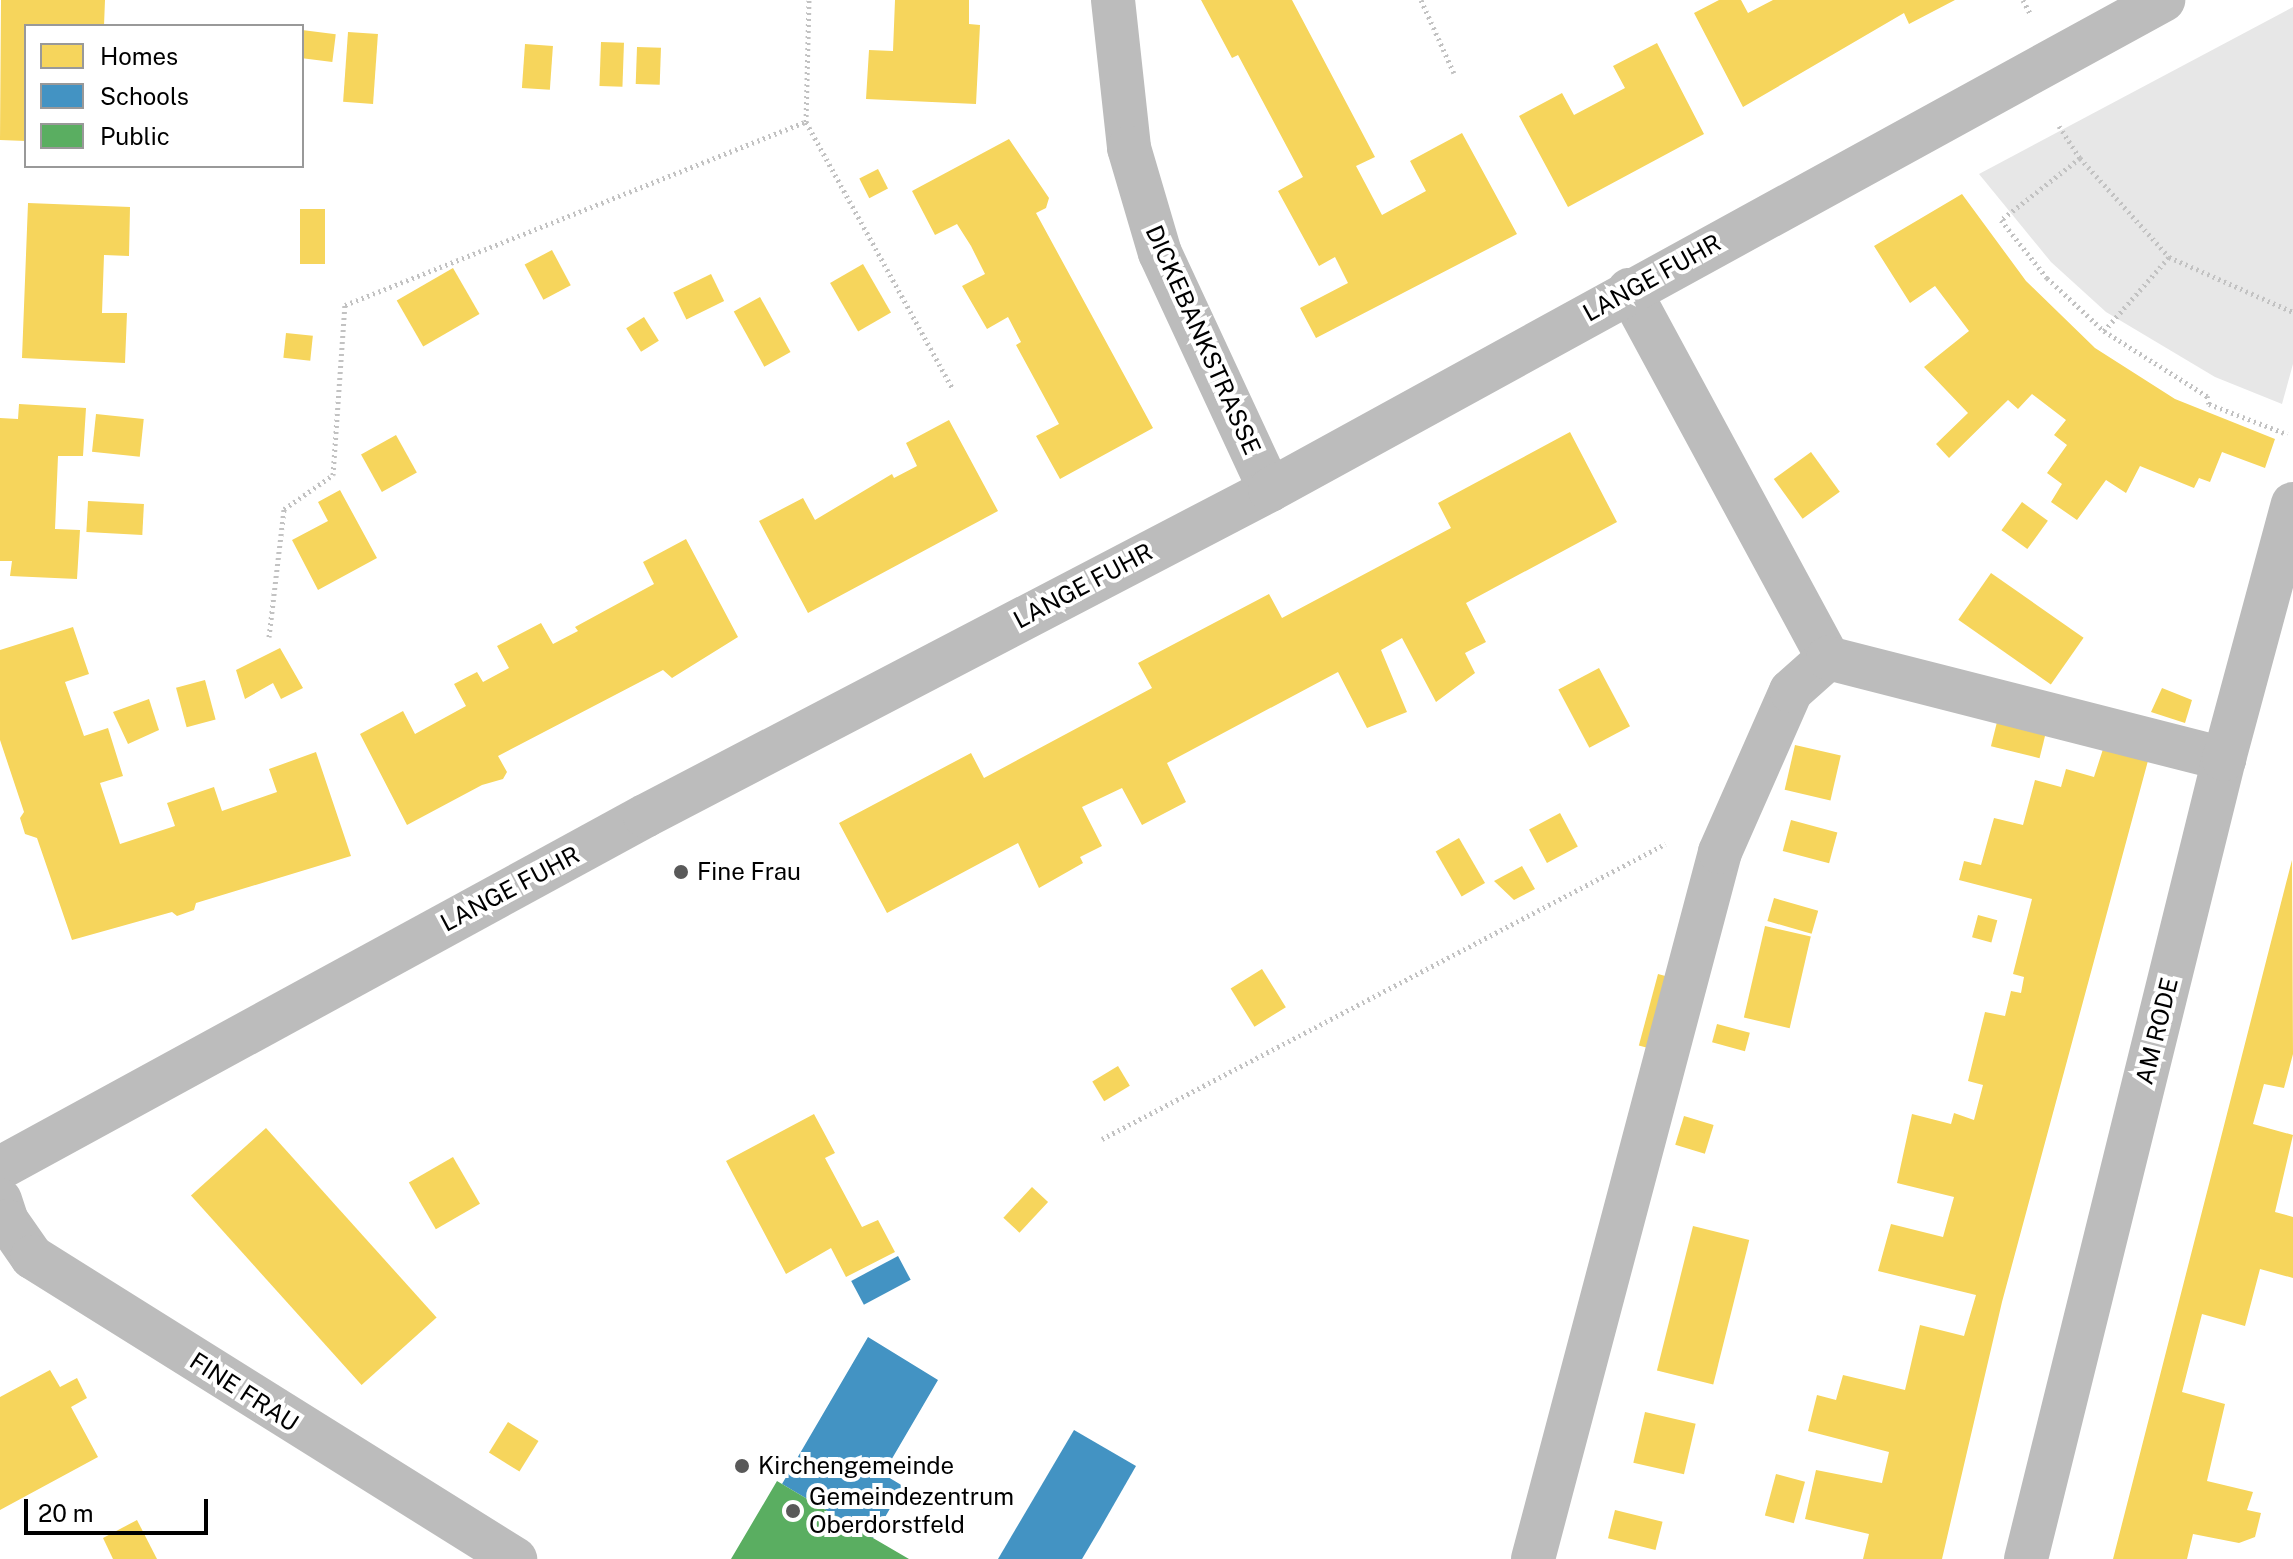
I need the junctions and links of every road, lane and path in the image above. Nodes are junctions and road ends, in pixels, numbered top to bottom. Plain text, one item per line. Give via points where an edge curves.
1 (809, 0) edge
2 (1113, 0) edge
3 (1421, 0) edge
4 (2163, 0) edge
5 (1454, 73) dead end
6 (806, 122) junction
7 (2059, 126) dead end
8 (2080, 158) junction
9 (2169, 257) junction
10 (1629, 290) junction
11 (2293, 312) edge
12 (2104, 331) junction
13 (953, 389) dead end
14 (2287, 434) dead end
15 (1270, 490) junction
16 (2293, 504) edge
17 (269, 637) dead end
18 (1828, 658) junction
19 (2224, 759) junction
20 (1741, 804) junction
21 (1102, 1139) dead end
22 (0, 1168) edge
23 (0, 1200) edge
24 (515, 1559) edge
25 (1533, 1559) edge
26 (2026, 1559) edge

1 - 6 path
2 - 15 street, DICKEBANKSTRASSE via 1129,148 1160,253
3 - 5 path
4 - 10 street, LANGE FUHR
6 - 13 path
6 - 17 path via 345,305 333,475 284,509
7 - 8 path
8 - 9 path
8 - 12 path via 2001,220 2047,278
9 - 11 path
9 - 12 path
10 - 15 street, LANGE FUHR
10 - 18 street
12 - 14 path via 2207,396 2209,404
15 - 22 street, LANGE FUHR via 631,823
16 - 19 street, AM RODE
18 - 19 street
18 - 20 street via 1791,691
19 - 26 street, AM RODE
20 - 21 path
20 - 25 street via 1720,852
23 - 24 street, FINE FRAU via 7,1221 32,1257

